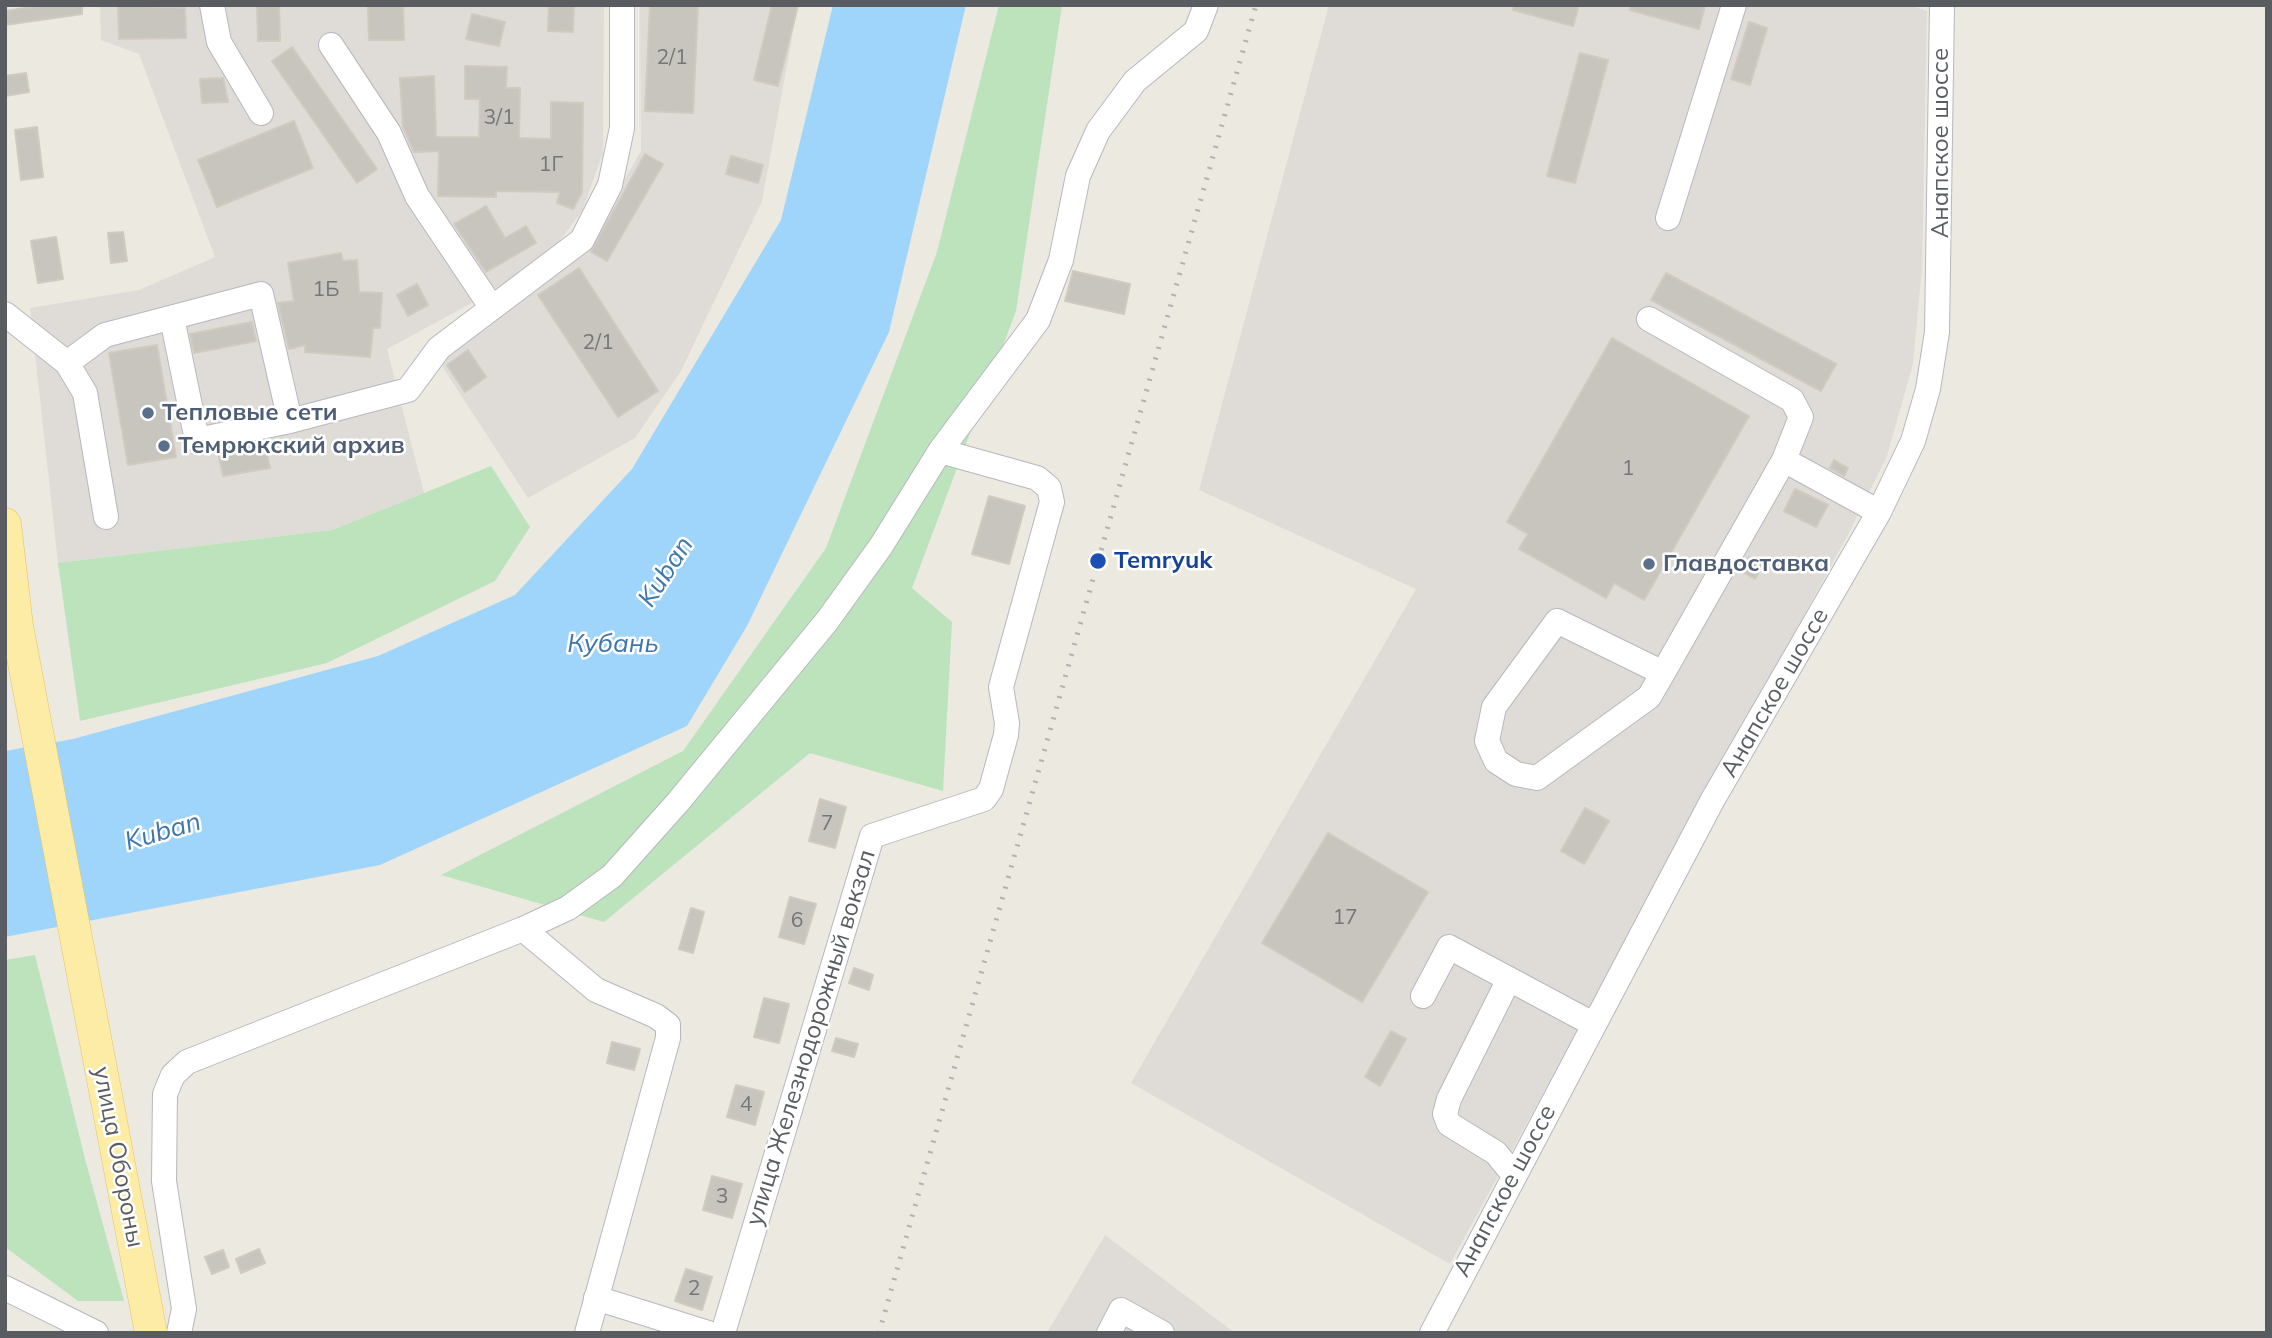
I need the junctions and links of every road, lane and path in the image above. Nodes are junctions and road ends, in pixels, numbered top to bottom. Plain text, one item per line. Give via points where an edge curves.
1 (212, 5) edge
2 (622, 5) edge
3 (1206, 5) edge
4 (1734, 5) edge
5 (1942, 5) edge
6 (331, 45) dead end
7 (261, 113) dead end
8 (1668, 218) dead end
9 (492, 307) junction
10 (5, 314) edge
11 (172, 318) junction
12 (1649, 320) dead end
13 (67, 363) junction
14 (290, 421) junction
15 (940, 451) junction
16 (1784, 460) junction
17 (1879, 512) junction
18 (106, 517) dead end
19 (5, 524) edge
20 (1663, 673) junction
21 (523, 929) junction
22 (1509, 979) junction
23 (1423, 996) dead end
24 (1593, 1024) junction
25 (1513, 1174) junction
26 (5, 1288) edge
27 (596, 1298) junction
28 (96, 1333) edge
29 (151, 1333) edge
30 (179, 1333) edge
31 (587, 1333) edge
32 (708, 1333) edge
33 (723, 1333) edge
34 (1109, 1333) edge
35 (1162, 1333) edge
36 (1432, 1333) edge

1 - 7 street via 219,42
2 - 9 street via 622,128 610,185 582,240
3 - 15 street via 1196,31 1135,81 1098,131 1078,176 1061,260 1038,320
4 - 8 street
5 - 17 street, Анапское шоссе via 1937,332 1913,442
6 - 9 street via 389,133 416,196
9 - 14 street via 439,348 408,390
10 - 13 street
11 - 13 street via 105,335
11 - 14 street via 197,440
11 - 14 street via 261,294
12 - 16 street via 1792,400 1801,417
13 - 18 street via 85,393
15 - 21 street via 827,621 678,802 611,876 568,908
15 - 33 street, улица Железнодорожный вокзал via 1037,478 1049,488 1052,502 1000,687 1006,734 985,799 872,836
16 - 17 street
16 - 20 street
17 - 24 street, Анапское шоссе via 1712,802
19 - 29 main road, улица Обороны via 28,689
20 - 20 street via 1649,697 1537,778 1516,774 1496,761 1488,741 1494,707 1557,621
21 - 27 street via 596,990 668,1025
21 - 30 street via 187,1062 173,1075 165,1094 164,1181 184,1309
22 - 23 street via 1449,947
22 - 24 street
22 - 25 street via 1445,1114 1450,1124 1496,1153
24 - 25 street, Анапское шоссе
25 - 36 street, Анапское шоссе
26 - 28 street
27 - 31 street
27 - 32 street
34 - 35 street via 1121,1310

